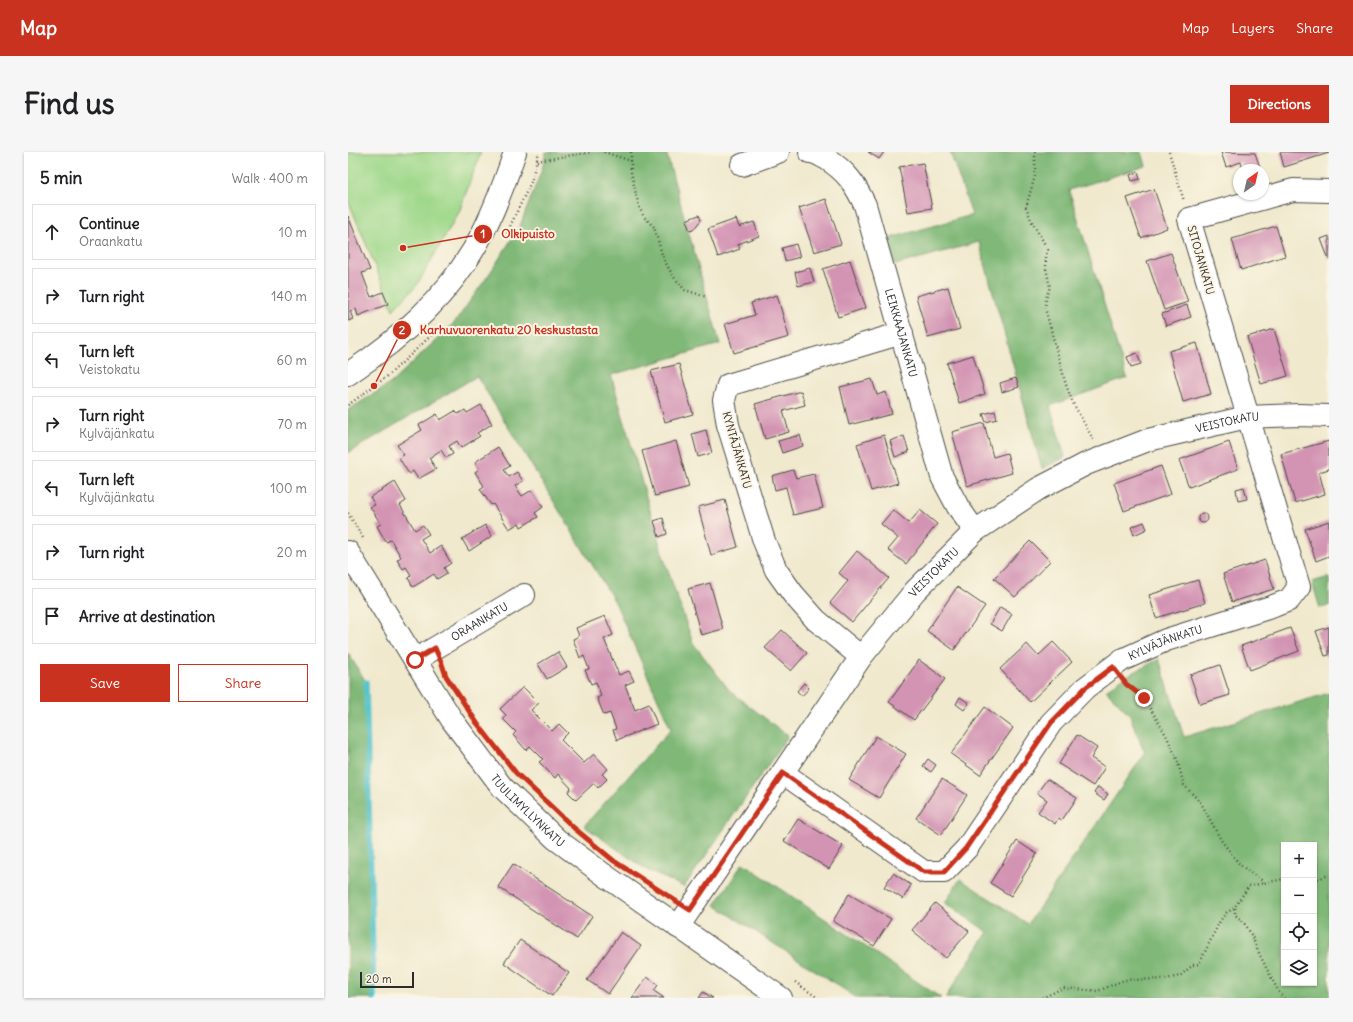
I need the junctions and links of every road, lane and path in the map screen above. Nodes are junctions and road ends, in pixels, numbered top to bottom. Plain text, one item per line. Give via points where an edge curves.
1 (515, 152) edge
2 (591, 152) edge
3 (604, 152) edge
4 (631, 152) edge
5 (778, 152) edge
6 (810, 152) edge
7 (1035, 152) edge
8 (1169, 152) edge
9 (537, 161) dead end
10 (631, 161) junction
11 (742, 165) dead end
12 (1329, 190) edge
13 (1189, 219) junction
14 (707, 297) dead end
15 (902, 334) junction
16 (348, 374) edge
17 (1329, 416) edge
18 (1247, 417) junction
19 (1103, 458) junction
20 (348, 513) edge
21 (976, 531) junction
22 (356, 546) edge
23 (524, 595) dead end
24 (861, 657) junction
25 (415, 660) junction
26 (1113, 667) junction
27 (783, 773) junction
28 (1329, 875) edge
29 (1317, 879) edge
30 (1281, 880) edge
31 (1264, 882) junction
32 (1234, 908) junction
33 (678, 927) junction
34 (787, 989) edge
35 (818, 998) edge
36 (1042, 998) edge
37 (1284, 998) edge

1 - 16 street via 483,232 452,280 390,345
2 - 9 path
3 - 10 path
4 - 10 path
5 - 11 street
6 - 15 street, LEIKKAAJANKATU via 815,152 840,167 854,184 865,205
7 - 19 path via 1036,176 1026,207 1048,250 1046,264 1050,286 1045,308 1066,385
8 - 13 path
10 - 14 path via 644,217 654,227 658,247 673,276 685,290
12 - 13 street, SITOJANKATU via 1293,190
13 - 18 street, SITOJANKATU
15 - 21 street, LEIKKAAJANKATU via 942,477 958,507
15 - 24 street, KYNTÄJÄNKATU via 728,385 724,400 728,425 764,541 776,570 816,620
17 - 18 street, VEISTOKATU
18 - 19 street, VEISTOKATU via 1148,440
18 - 26 street, KYLVÄJÄNKATU via 1299,586 1289,600 1166,640 1122,660
19 - 21 street, VEISTOKATU via 1038,489
20 - 22 path
21 - 24 street, VEISTOKATU via 915,591
22 - 25 street, TUULIMYLLYNKATU
23 - 25 street, ORAANKATU
24 - 27 street, VEISTOKATU
25 - 33 street, TUULIMYLLYNKATU via 452,720 502,787 556,839
26 - 27 street, KYLVÄJÄNKATU via 1085,688 1051,723 966,848 944,872 924,872
26 - 31 path via 1126,684 1144,698 1177,759 1184,786 1201,803 1221,840 1240,864
27 - 33 street, VEISTOKATU
28 - 29 path
30 - 31 path
31 - 32 path via 1249,886
32 - 36 path via 1220,921 1199,964 1193,965 1180,976 1166,980 1124,980 1098,991 1063,988
32 - 37 path via 1235,915 1244,921 1251,933 1259,954
33 - 34 street, TUULIMYLLYNKATU
34 - 35 path

